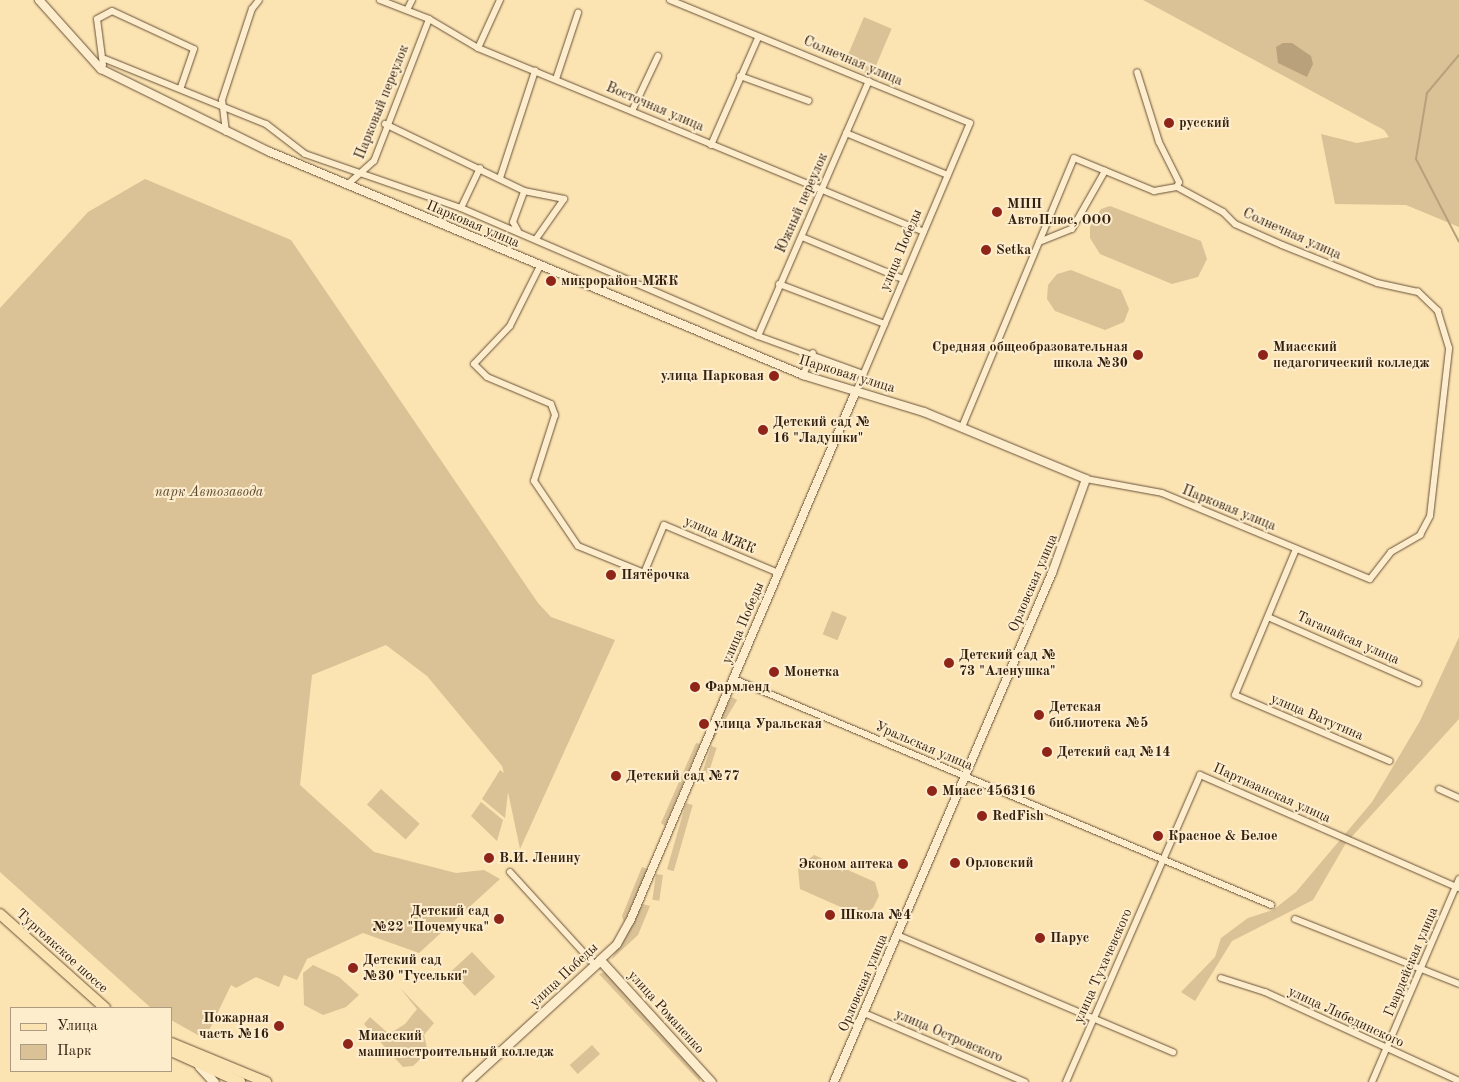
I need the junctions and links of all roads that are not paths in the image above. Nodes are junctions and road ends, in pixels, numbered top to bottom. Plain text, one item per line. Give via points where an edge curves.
1 (39, 0) edge
2 (259, 0) edge
3 (380, 0) edge
4 (412, 0) edge
5 (500, 0) edge
6 (670, 0) edge
7 (407, 10) junction
8 (578, 13) dead end
9 (429, 19) junction
10 (758, 38) junction
11 (478, 48) junction
12 (658, 56) dead end
13 (535, 71) junction
14 (1137, 72) dead end
15 (740, 76) junction
16 (556, 79) junction
17 (869, 81) junction
18 (181, 87) junction
19 (809, 101) dead end
20 (224, 105) junction
21 (632, 111) junction
22 (970, 123) joint
23 (384, 124) junction
24 (226, 132) junction
25 (846, 133) junction
26 (711, 145) junction
27 (321, 161) junction
28 (480, 168) junction
29 (1104, 171) junction
30 (366, 172) junction
31 (319, 173) junction
32 (948, 174) junction
33 (500, 178) junction
34 (347, 185) junction
35 (1178, 185) junction
36 (524, 191) junction
37 (821, 191) junction
38 (461, 208) junction
39 (518, 231) junction
40 (924, 232) junction
41 (802, 237) junction
42 (536, 240) junction
43 (1039, 242) junction
44 (540, 266) junction
45 (904, 279) junction
46 (779, 284) junction
47 (1405, 288) joint
48 (885, 324) junction
49 (758, 336) junction
50 (813, 353) junction
51 (863, 374) junction
52 (803, 375) junction
53 (856, 392) junction
54 (962, 427) junction
55 (1086, 479) junction
56 (1296, 549) junction
57 (779, 573) junction
58 (1268, 617) junction
59 (734, 679) junction
60 (1418, 683) dead end
61 (1390, 761) dead end
62 (1200, 775) joint
63 (965, 776) junction
64 (1439, 789) dead end
65 (1459, 798) edge
66 (1164, 860) junction
67 (510, 872) dead end
68 (1459, 879) edge
69 (1457, 887) edge
70 (1271, 905) dead end
71 (0, 914) edge
72 (1294, 919) dead end
73 (897, 935) junction
74 (597, 963) junction
75 (1422, 968) junction
76 (1221, 978) dead end
77 (1459, 984) edge
78 (104, 1007) edge
79 (864, 1013) junction
80 (1094, 1018) junction
81 (172, 1042) edge
82 (1387, 1050) junction
83 (172, 1051) edge
84 (1173, 1052) dead end
85 (193, 1061) junction
86 (247, 1079) edge
87 (1459, 1081) edge
88 (214, 1082) edge
89 (266, 1082) edge
90 (467, 1082) edge
91 (711, 1082) edge
92 (834, 1082) edge
93 (1025, 1082) edge
94 (1066, 1082) edge
95 (1372, 1082) edge

1 - 24 street, Парковая улица via 101,69
2 - 20 street via 252,9 222,100
3 - 7 street, Восточная улица
4 - 7 street
5 - 11 street
6 - 10 street, Солнечная улица
7 - 9 street, Восточная улица
8 - 16 street
9 - 11 street, Восточная улица
9 - 23 street, Парковый переулок
10 - 15 street
10 - 17 street, Солнечная улица via 816,56
11 - 13 street, Восточная улица
12 - 21 street
13 - 16 street, Восточная улица
13 - 33 street
14 - 35 street via 1159,142
15 - 19 street
15 - 26 street
16 - 21 street, Восточная улица
17 - 22 street, Солнечная улица
17 - 25 street, Южный переулок
18 - 18 street via 194,50 112,11 97,19 104,62
18 - 20 street
20 - 24 street
20 - 27 street via 266,124
21 - 26 street, Восточная улица
22 - 32 street, улица Победы
23 - 28 street
23 - 30 street, Парковый переулок via 374,161
24 - 31 street, Парковая улица
25 - 32 street
25 - 37 street, Южный переулок
26 - 37 street, Восточная улица
27 - 30 street
27 - 31 street
28 - 33 street
28 - 38 street
29 - 35 street via 1154,191
29 - 43 street via 1072,229
29 - 43 street via 1074,158
30 - 34 street, Парковый переулок
30 - 38 street
31 - 34 street, Парковая улица
32 - 40 street, улица Победы
33 - 36 street
34 - 44 street, Парковая улица
35 - 47 street, Солнечная улица via 1223,212 1235,224 1282,246 1377,283
36 - 39 street via 513,222
36 - 42 street via 564,199
37 - 40 street, Восточная улица
37 - 41 street, Южный переулок
38 - 39 street
39 - 42 street
40 - 45 street, улица Победы
41 - 45 street
41 - 46 street, Южный переулок
42 - 49 street
43 - 54 street
44 - 52 street, Парковая улица
44 - 57 street, улица МЖК via 510,326 474,364 487,377 551,404 556,415 534,481 578,546 644,573 664,525
45 - 48 street, улица Победы
46 - 48 street
46 - 49 street, Южный переулок
47 - 56 street, Парковая улица via 1418,292 1438,312 1449,348 1430,516 1420,535 1391,552 1370,579
48 - 51 street, улица Победы
49 - 50 street
50 - 51 street
50 - 52 street
51 - 53 street, улица Победы
52 - 53 street, Парковая улица
53 - 54 street, Парковая улица
53 - 57 street, улица Победы
54 - 55 street, Парковая улица
55 - 56 street, Парковая улица via 1162,493
55 - 63 street, Орловская улица via 1077,512
56 - 58 street
57 - 59 street, улица Победы
58 - 60 street, Таганайсая улица
58 - 61 street, улица Ватутина via 1234,695
59 - 63 street, Уральская улица
59 - 74 street, улица Победы via 624,934
62 - 66 street, улица Тухачевского
62 - 69 street, Партизанская улица
63 - 66 street, Уральская улица
63 - 73 street, Орловская улица
64 - 65 street
66 - 70 street, Уральская улица
66 - 80 street, улица Тухачевского
67 - 74 street, улица Романенко
68 - 69 street, Гвардейская улица
69 - 75 street, Гвардейская улица
71 - 78 main road, Тургоякское шоссе
72 - 75 street
73 - 79 street, Орловская улица
73 - 80 street
74 - 90 main road, улица Победы
74 - 91 main road, улица Романенко
75 - 77 street
75 - 82 street, Гвардейская улица
76 - 82 street, улица Либединского via 1265,992
79 - 92 street, Орловская улица
79 - 93 street, улица Островского
80 - 84 street
80 - 94 street, улица Тухачевского
81 - 86 main road
82 - 87 street, улица Либединского
82 - 95 street, Гвардейская улица
83 - 85 main road
85 - 86 main road
85 - 88 main road
86 - 89 main road

